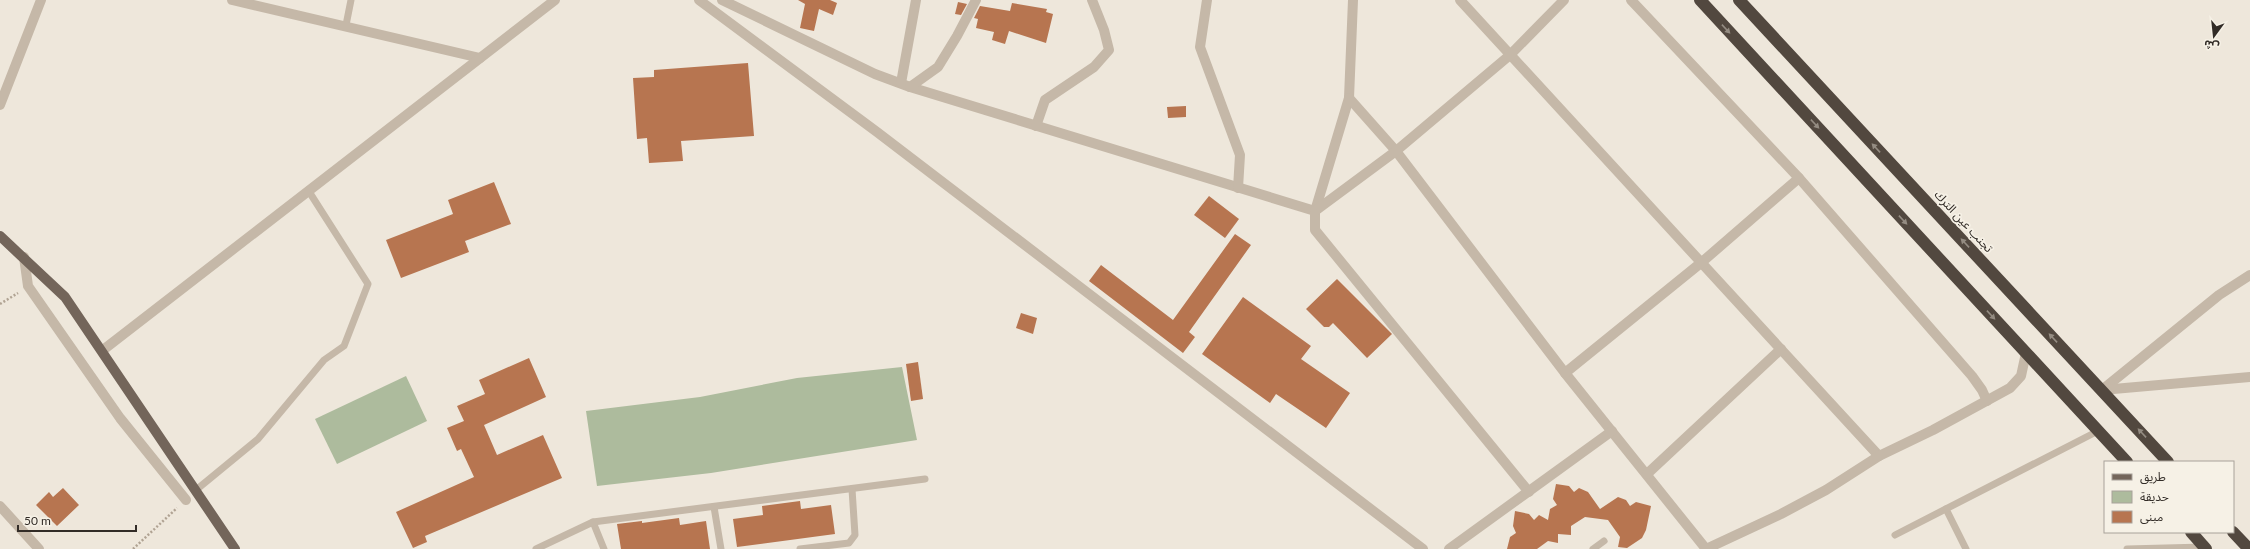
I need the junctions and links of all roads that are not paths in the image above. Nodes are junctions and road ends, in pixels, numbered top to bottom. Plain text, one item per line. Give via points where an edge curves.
1 (41, 0) edge
2 (232, 0) edge
3 (351, 0) edge
4 (555, 0) edge
5 (699, 0) edge
6 (722, 0) edge
7 (916, 0) edge
8 (976, 0) edge
9 (1092, 0) edge
10 (1208, 0) edge
11 (1353, 0) edge
12 (1460, 0) edge
13 (1564, 0) edge
14 (1630, 0) edge
15 (1700, 0) edge
16 (1738, 0) edge
17 (346, 25) junction
18 (1510, 55) junction
19 (480, 58) junction
20 (905, 85) junction
21 (1349, 98) junction
22 (0, 105) edge
23 (1036, 126) junction
24 (1396, 151) junction
25 (1799, 178) junction
26 (1238, 188) junction
27 (308, 190) junction
28 (1315, 211) junction
29 (0, 236) edge
30 (24, 257) junction
31 (1702, 262) junction
32 (2250, 275) edge
33 (102, 350) junction
34 (1781, 350) junction
35 (2026, 353) junction
36 (1565, 373) junction
37 (2250, 377) edge
38 (2102, 390) junction
39 (1987, 401) junction
40 (1612, 431) junction
41 (2098, 431) junction
42 (1879, 456) junction
43 (2126, 461) edge
44 (2167, 461) edge
45 (1647, 474) junction
46 (925, 479) dead end
47 (852, 489) junction
48 (196, 490) junction
49 (1529, 492) junction
50 (186, 500) road end
51 (0, 506) edge
52 (714, 507) junction
53 (1946, 509) junction
54 (593, 522) junction
55 (2192, 533) edge
56 (2234, 533) edge
57 (1896, 535) dead end
58 (1604, 541) dead end
59 (2205, 548) edge
60 (39, 549) edge
61 (235, 549) edge
62 (536, 549) edge
63 (604, 549) edge
64 (720, 549) edge
65 (800, 549) edge
66 (1423, 549) edge
67 (1449, 549) edge
68 (1593, 549) edge
69 (1706, 549) edge
70 (1966, 549) edge
71 (2127, 549) edge
72 (2249, 549) edge

1 - 22 street
2 - 17 street
3 - 17 lane
4 - 19 street
5 - 66 street via 877,132
6 - 20 street via 868,71
7 - 20 street
8 - 20 street via 958,36 938,67
9 - 23 street via 1109,50 1094,67 1046,100
10 - 26 street via 1200,47 1240,155
11 - 21 street
12 - 18 street
13 - 18 street
14 - 25 street
15 -> 35 highway
38 -> 16 highway, تجنب عين الترك
17 - 19 street
18 - 24 street
18 - 31 street
19 - 27 street
20 - 23 street
21 - 24 street
21 - 28 street
23 - 26 street
24 - 28 street
24 - 36 street
25 - 31 street
25 - 39 street via 1972,376
26 - 28 street
27 - 33 street
27 - 48 lane via 368,284 344,346 324,360 258,439
28 - 49 street via 1315,230
29 - 30 main road
30 - 33 main road via 65,297
30 - 50 street via 28,286 120,418
31 - 34 street
31 - 36 street
32 - 38 street via 2219,295
33 - 48 main road
34 - 42 street
34 - 45 street
35 - 39 street via 2021,376 2017,382
35 - 41 highway
36 - 40 street
37 - 38 street
44 -> 38 highway, تجنب عين الترك
39 - 42 street
40 - 45 street
40 - 49 street
41 - 43 highway
41 - 53 lane
42 - 69 street via 1826,490
45 - 69 street
46 - 47 lane
47 - 52 lane
47 - 65 lane via 855,535 853,540 849,543
48 - 61 main road
49 - 67 street
51 - 60 street
52 - 54 lane
52 - 64 lane
53 - 57 lane
53 - 70 lane
54 - 62 lane
54 - 63 lane
55 - 59 highway
56 - 72 highway
58 - 68 lane
59 - 71 lane

